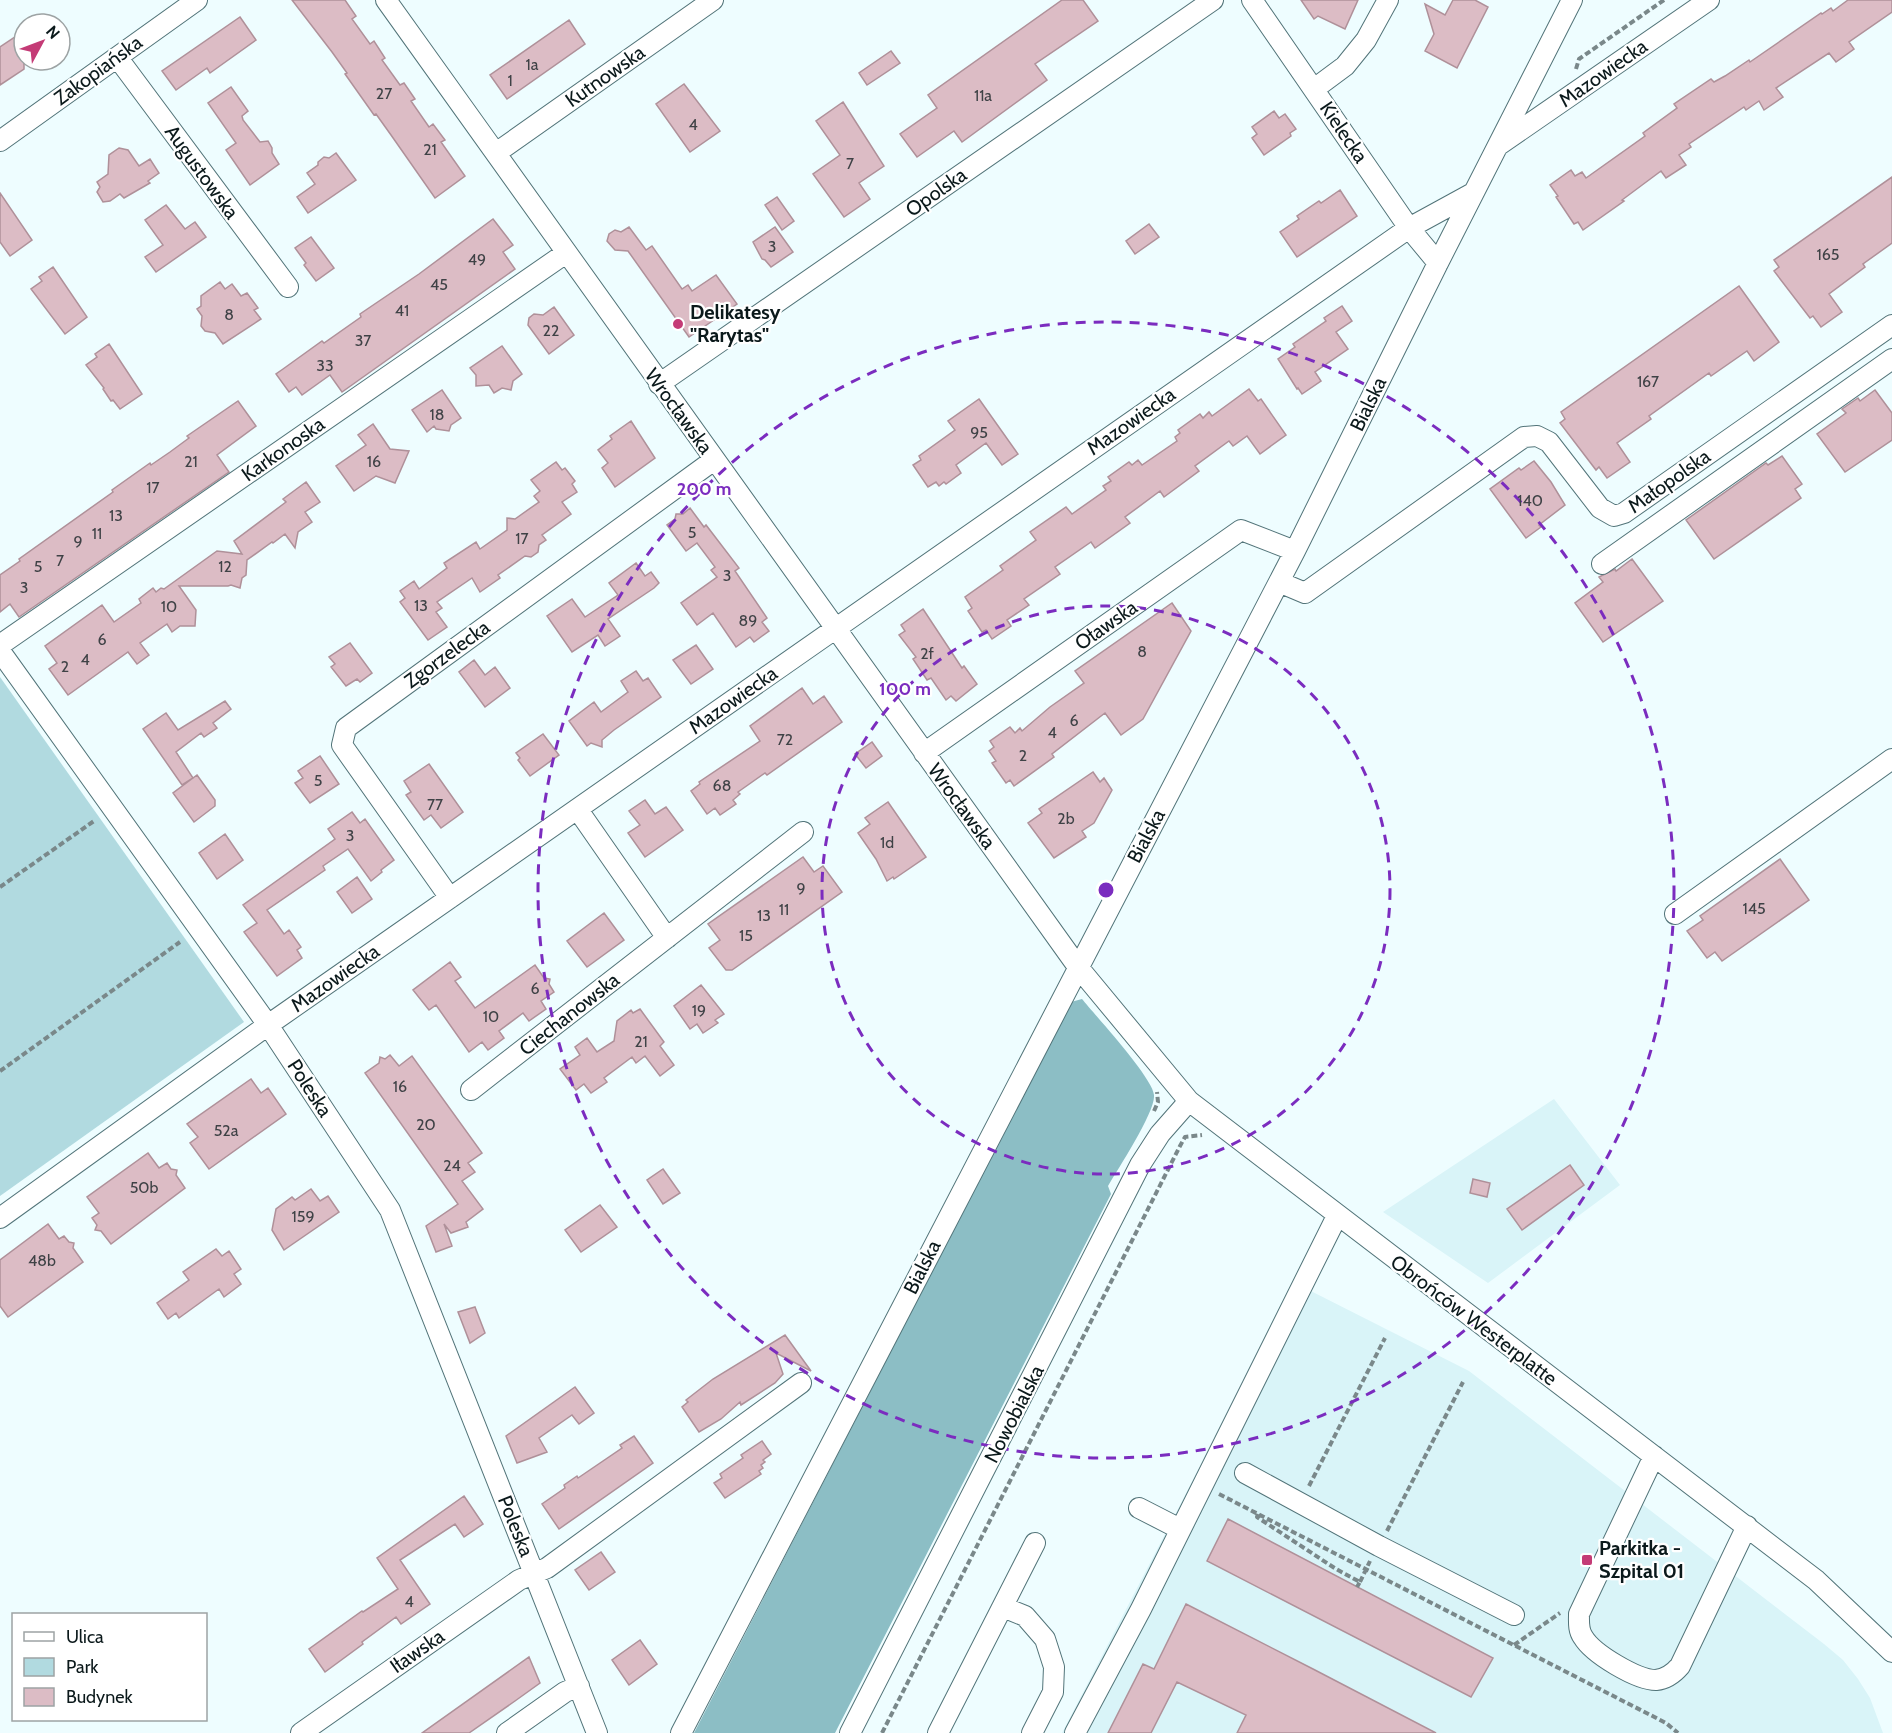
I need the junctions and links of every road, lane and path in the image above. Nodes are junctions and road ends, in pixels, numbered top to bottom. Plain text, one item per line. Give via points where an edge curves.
1 (197, 0) edge
2 (386, 0) edge
3 (713, 0) edge
4 (1213, 0) edge
5 (1252, 0) edge
6 (1388, 0) edge
7 (1572, 0) edge
8 (1709, 0) edge
9 (117, 57) junction
10 (1314, 88) junction
11 (0, 141) edge
12 (1497, 147) junction
13 (496, 153) junction
14 (1473, 193) junction
15 (1409, 228) junction
16 (566, 253) junction
17 (1438, 263) junction
18 (288, 287) dead end
19 (1892, 325) edge
20 (1892, 359) edge
21 (658, 384) junction
22 (714, 460) junction
23 (1295, 551) junction
24 (1602, 564) dead end
25 (1280, 582) junction
26 (835, 628) junction
27 (0, 645) edge
28 (0, 651) edge
29 (924, 753) junction
30 (1892, 759) edge
31 (578, 810) junction
32 (94, 821) dead end
33 (803, 832) dead end
34 (0, 887) edge
35 (450, 898) junction
36 (1675, 914) dead end
37 (667, 938) junction
38 (180, 942) dead end
39 (1078, 967) junction
40 (268, 1025) junction
41 (0, 1071) edge
42 (471, 1090) dead end
43 (1188, 1101) junction
44 (1207, 1136) dead end
45 (1337, 1216) junction
46 (0, 1218) edge
47 (1385, 1338) dead end
48 (1463, 1382) dead end
49 (801, 1383) dead end
50 (1654, 1456) junction
51 (1216, 1457) junction
52 (1202, 1485) junction
53 (1300, 1503) junction
54 (1139, 1508) dead end
55 (1258, 1514) junction
56 (1747, 1526) junction
57 (1180, 1529) junction
58 (1035, 1543) dead end
59 (1379, 1545) junction
60 (1365, 1569) junction
61 (535, 1573) junction
62 (1360, 1582) junction
63 (1357, 1587) dead end
64 (1003, 1607) junction
65 (1514, 1615) dead end
66 (1892, 1652) edge
67 (579, 1686) junction
68 (301, 1733) edge
69 (507, 1733) edge
70 (597, 1733) edge
71 (681, 1733) edge
72 (850, 1733) edge
73 (882, 1733) edge
74 (938, 1733) edge
75 (1032, 1733) edge
76 (1075, 1733) edge
77 (1678, 1733) edge

1 - 9 street, Zakopiańska
2 - 13 street, Wrocławska
3 - 13 street, Kutnowska
4 - 21 street, Opolska
5 - 10 street, Kielecka
6 - 10 street via 1366,40 1345,66
7 - 12 street, Bialska
8 - 12 street, Mazowiecka
9 - 11 street, Zakopiańska
9 - 18 street, Augustowska
10 - 15 street, Kielecka
12 - 14 street, Bialska
13 - 16 street, Wrocławska
14 - 15 street, Mazowiecka
14 - 17 street, Bialska
15 - 17 street, Kielecka
15 - 26 street, Mazowiecka
16 - 21 street, Wrocławska
16 - 27 street, Karkonoska
17 - 23 street, Bialska
19 - 25 street, Małopolska via 1624,513 1614,516 1600,508 1549,442 1537,436 1524,437 1305,593
20 - 24 street
21 - 22 street, Wrocławska
22 - 26 street, Wrocławska
22 - 35 street, Zgorzelecka via 346,728 342,745
23 - 25 street, Bialska
23 - 29 street, Oławska via 1241,530
25 - 39 street, Bialska
26 - 29 street, Wrocławska
26 - 31 street, Mazowiecka
28 - 40 street, Poleska
29 - 39 street, Wrocławska
30 - 36 street
31 - 35 street, Mazowiecka
31 - 37 street
32 - 34 path
33 - 37 street, Ciechanowska
35 - 40 street, Mazowiecka
37 - 42 street, Ciechanowska
38 - 41 path
39 - 43 street, Obrońców Westerplatte
39 - 71 street, Bialska
40 - 46 street, Mazowiecka
40 - 61 street, Poleska via 390,1210
43 - 45 street, Obrońców Westerplatte
43 - 72 street, Nowobialska via 1140,1165
44 - 73 path via 1185,1137 1180,1146
45 - 50 street, Obrońców Westerplatte
45 - 51 street
47 - 53 path
48 - 59 path
49 - 61 street, Poleska
50 - 56 street, Obrońców Westerplatte
50 - 56 street via 1579,1614 1581,1636 1603,1657 1647,1679 1661,1679 1675,1672
51 - 52 street
51 - 53 street
52 - 55 path
52 - 57 street
53 - 59 street
54 - 57 street
55 - 60 path
55 - 62 path via 1257,1517
56 - 66 street, Obrońców Westerplatte via 1816,1580
57 - 76 street
58 - 64 street
59 - 60 path
59 - 65 street
60 - 62 path
60 - 77 path via 1666,1722
61 - 67 street, Poleska
61 - 68 street, Iławska via 519,1580
62 - 63 path
64 - 74 street
64 - 75 street via 1025,1616 1045,1639 1054,1667 1053,1692
67 - 69 street
67 - 70 street, Poleska

